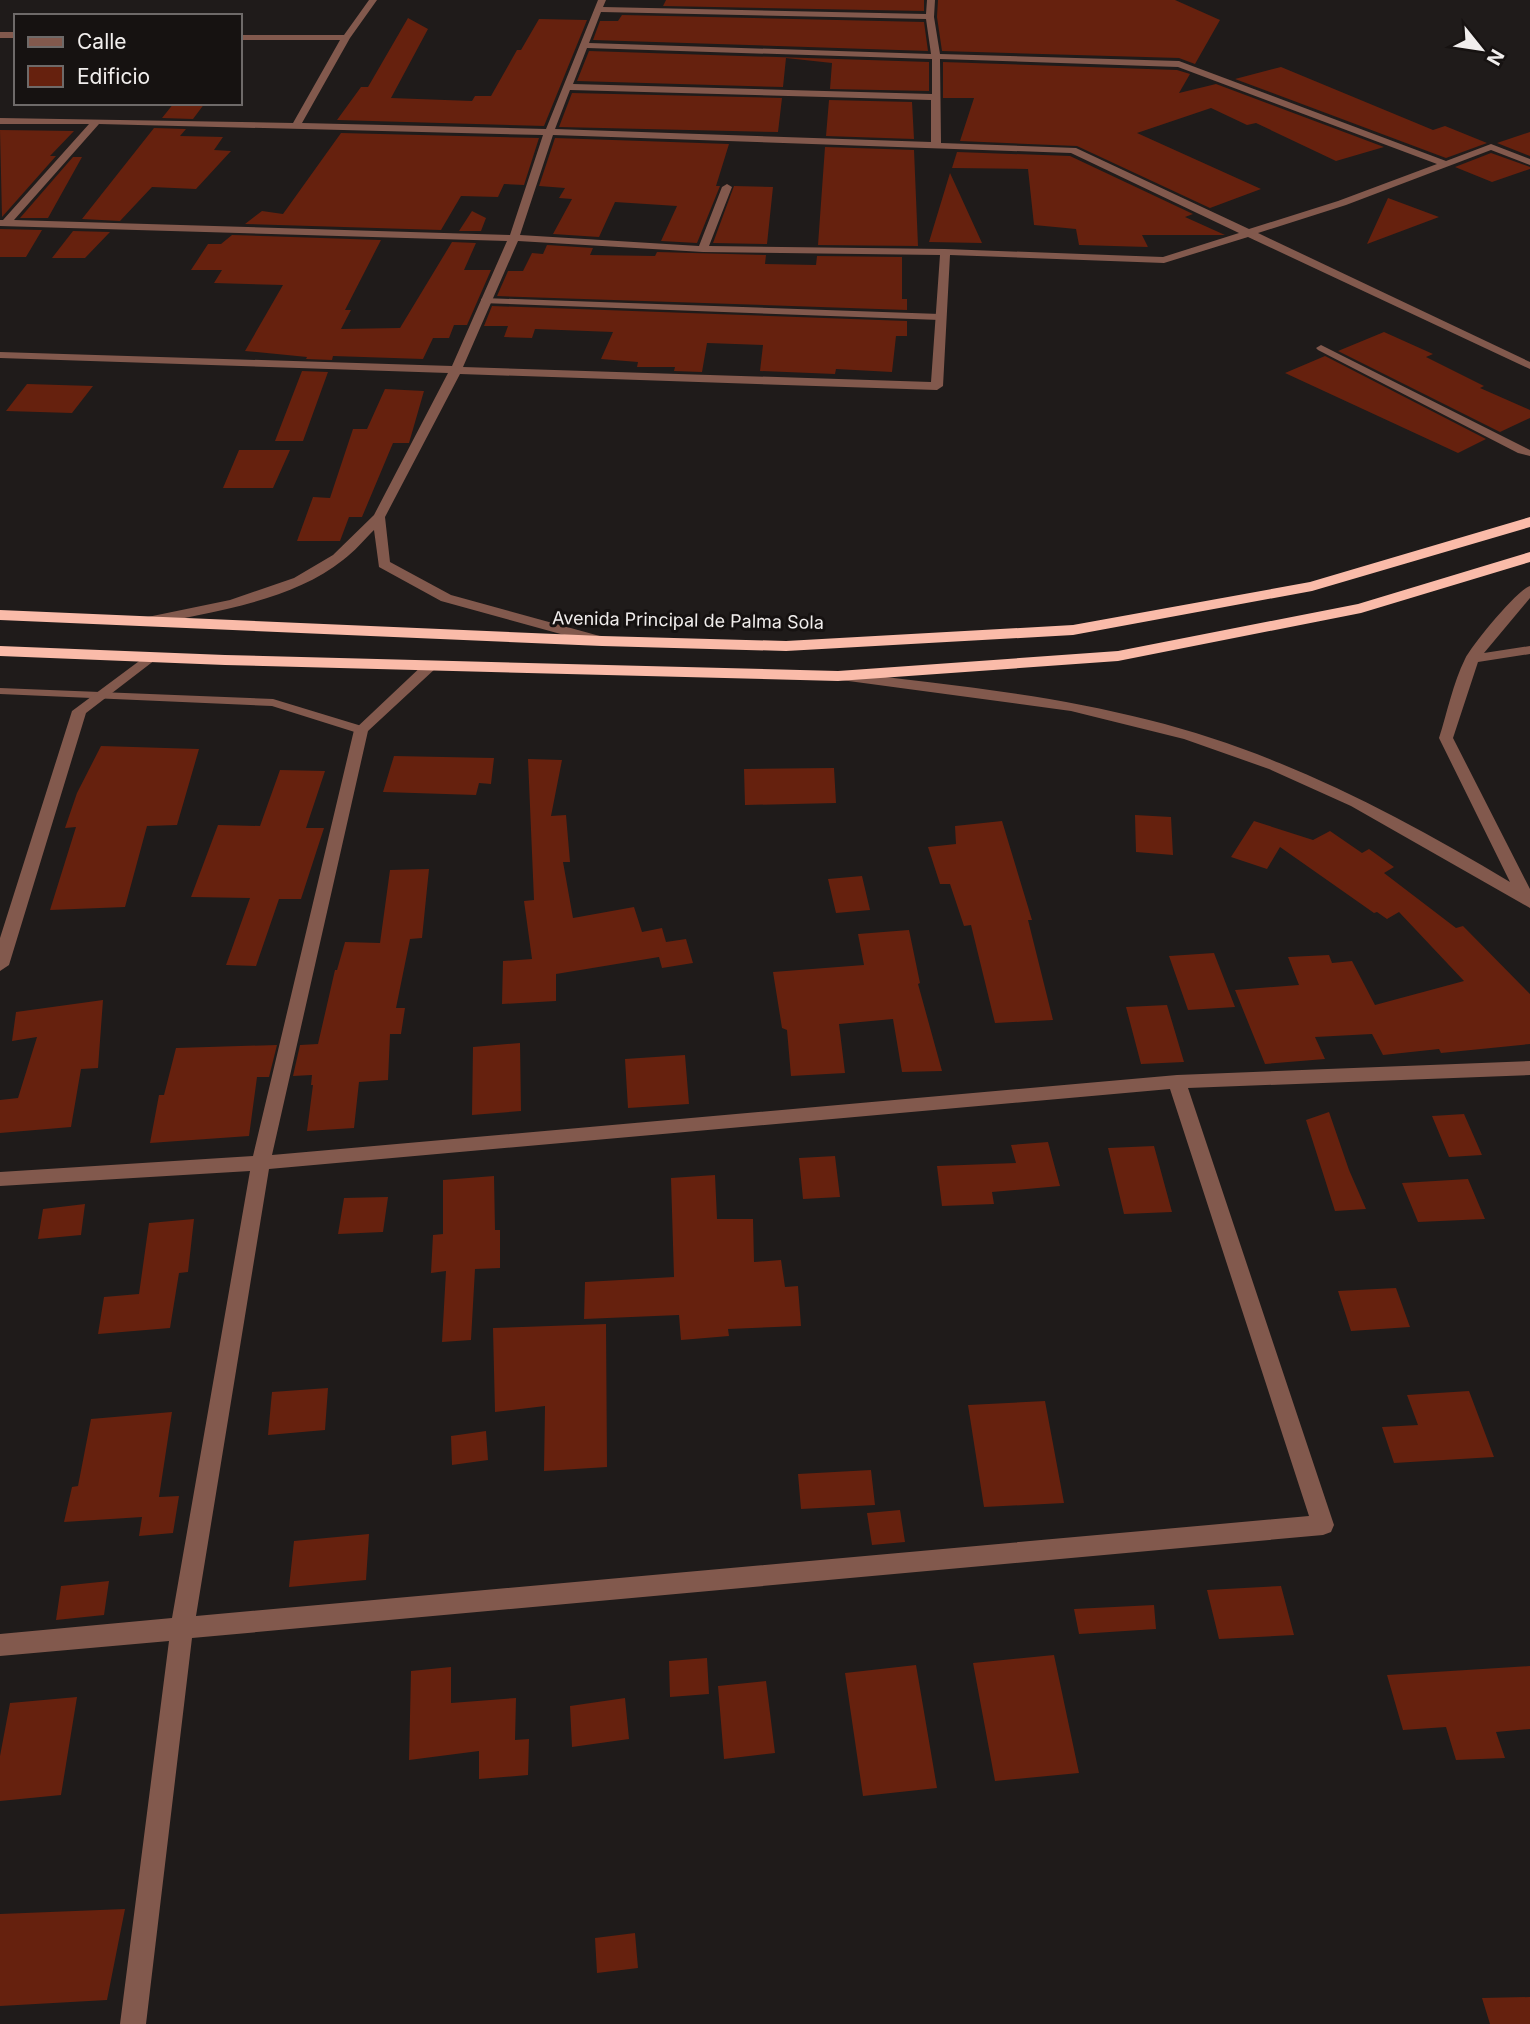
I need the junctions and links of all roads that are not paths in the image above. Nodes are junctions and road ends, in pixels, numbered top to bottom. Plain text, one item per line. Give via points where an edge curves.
1 (373, 0) edge
2 (931, 0) edge
3 (601, 4) edge
4 (930, 17) junction
5 (242, 37) edge
6 (346, 38) junction
7 (584, 45) junction
8 (936, 55) junction
9 (570, 87) junction
10 (934, 97) junction
11 (0, 121) edge
12 (97, 121) junction
13 (296, 126) junction
14 (550, 132) junction
15 (936, 147) junction
16 (1530, 162) edge
17 (1444, 163) junction
18 (727, 187) dead end
19 (3, 223) edge
20 (1249, 233) junction
21 (514, 238) junction
22 (704, 249) junction
23 (945, 252) junction
24 (484, 301) junction
25 (940, 317) junction
26 (1321, 348) dead end
27 (0, 355) edge
28 (1530, 366) edge
29 (456, 370) junction
30 (1530, 453) edge
31 (379, 517) junction
32 (1530, 522) edge
33 (1530, 557) edge
34 (1530, 590) edge
35 (0, 615) edge
36 (141, 622) junction
37 (602, 641) junction
38 (1530, 650) edge
39 (0, 651) edge
40 (150, 657) junction
41 (1472, 659) junction
42 (430, 666) junction
43 (838, 676) junction
44 (0, 691) edge
45 (100, 695) junction
46 (361, 730) junction
47 (1529, 902) edge
48 (0, 965) edge
49 (1530, 1068) edge
50 (1177, 1082) junction
51 (261, 1163) junction
52 (0, 1179) edge
53 (182, 1629) junction
54 (0, 1645) edge
55 (133, 2024) edge

1 - 6 street
2 - 4 street
3 - 4 street
3 - 7 street
4 - 8 street
5 - 6 street
6 - 13 street
7 - 8 street
7 - 9 street
8 - 10 street
8 - 17 street via 1179,64
9 - 10 street
9 - 14 street
10 - 15 street
11 - 12 street
12 - 13 street
12 - 19 street
13 - 14 street
14 - 15 street
14 - 21 street
15 - 20 street via 1073,150
16 - 17 street via 1491,147
17 - 20 street
18 - 22 street
19 - 21 street
20 - 23 street via 1164,260
20 - 28 street
21 - 22 street
21 - 24 street
22 - 23 street
23 - 25 street
24 - 25 lane
24 - 29 street
25 - 29 street via 937,386
26 - 30 lane
27 - 29 street
29 - 31 street
31 - 36 street via 338,558 299,580 233,603
31 - 37 street via 384,564 446,598
32 - 37 highway, Avenida Principal de Palma Sola via 1312,586 1073,630 786,646
33 - 43 highway via 1361,608 1118,656
34 - 41 street
35 - 36 highway, Avenida Principal de Palma Sola
36 - 37 highway, Avenida Principal de Palma Sola
38 - 41 street
39 - 40 highway
40 - 42 highway
40 - 45 street
41 - 47 street via 1446,738
42 - 43 highway
42 - 46 street
43 - 47 street via 1103,713 1187,735 1278,766 1383,816
44 - 45 lane
45 - 46 lane via 273,703
45 - 48 street via 79,711
46 - 51 street
49 - 50 street
50 - 51 street
50 - 53 street via 1323,1525
51 - 52 street
51 - 53 street
53 - 54 street
53 - 55 street

